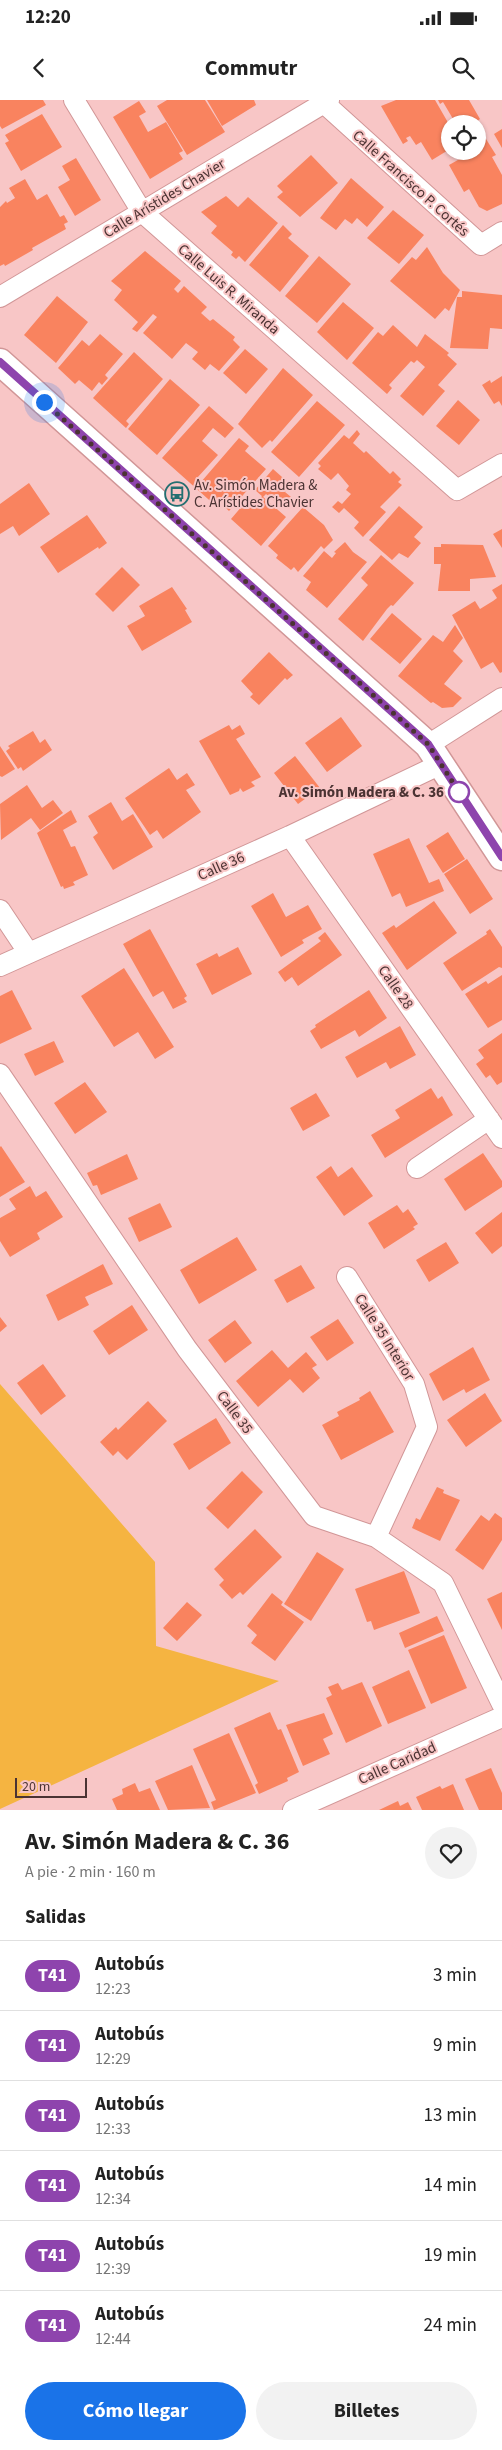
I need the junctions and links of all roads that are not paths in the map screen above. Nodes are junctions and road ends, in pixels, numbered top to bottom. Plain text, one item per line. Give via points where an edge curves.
1 (74, 100) edge
2 (326, 102) edge
3 (142, 212) junction
4 (502, 232) edge
5 (0, 297) edge
6 (0, 362) edge
7 (502, 464) edge
8 (502, 698) edge
9 (435, 754) junction
10 (290, 836) junction
11 (502, 857) edge
12 (0, 910) edge
13 (28, 952) junction
14 (0, 966) edge
15 (0, 1074) edge
16 (489, 1119) junction
17 (502, 1138) edge
18 (417, 1168) dead end
19 (347, 1277) dead end
20 (376, 1537) junction
21 (502, 1704) edge
22 (502, 1717) edge
23 (292, 1810) edge

1 - 3 street, Calle Luis R. Miranda
2 - 3 street, Calle Arístides Chavier
2 - 4 street, Calle Francisco P. Cortés via 481,245
3 - 5 street, Calle Arístides Chavier
3 - 7 street, Calle Luis R. Miranda via 458,490
6 - 9 street
8 - 9 street, Calle 36
9 - 10 street, Calle 36
9 - 11 street
10 - 13 street, Calle 36
10 - 16 street, Calle 28
12 - 13 street
13 - 14 street, Calle 36
15 - 20 street, Calle 35 via 187,1349 314,1516
16 - 17 street, Calle 28
16 - 18 street
19 - 20 street, Calle 35 Interior via 414,1384 427,1427
20 - 21 street, Calle 35 via 443,1583
22 - 23 street, Calle Caridad

